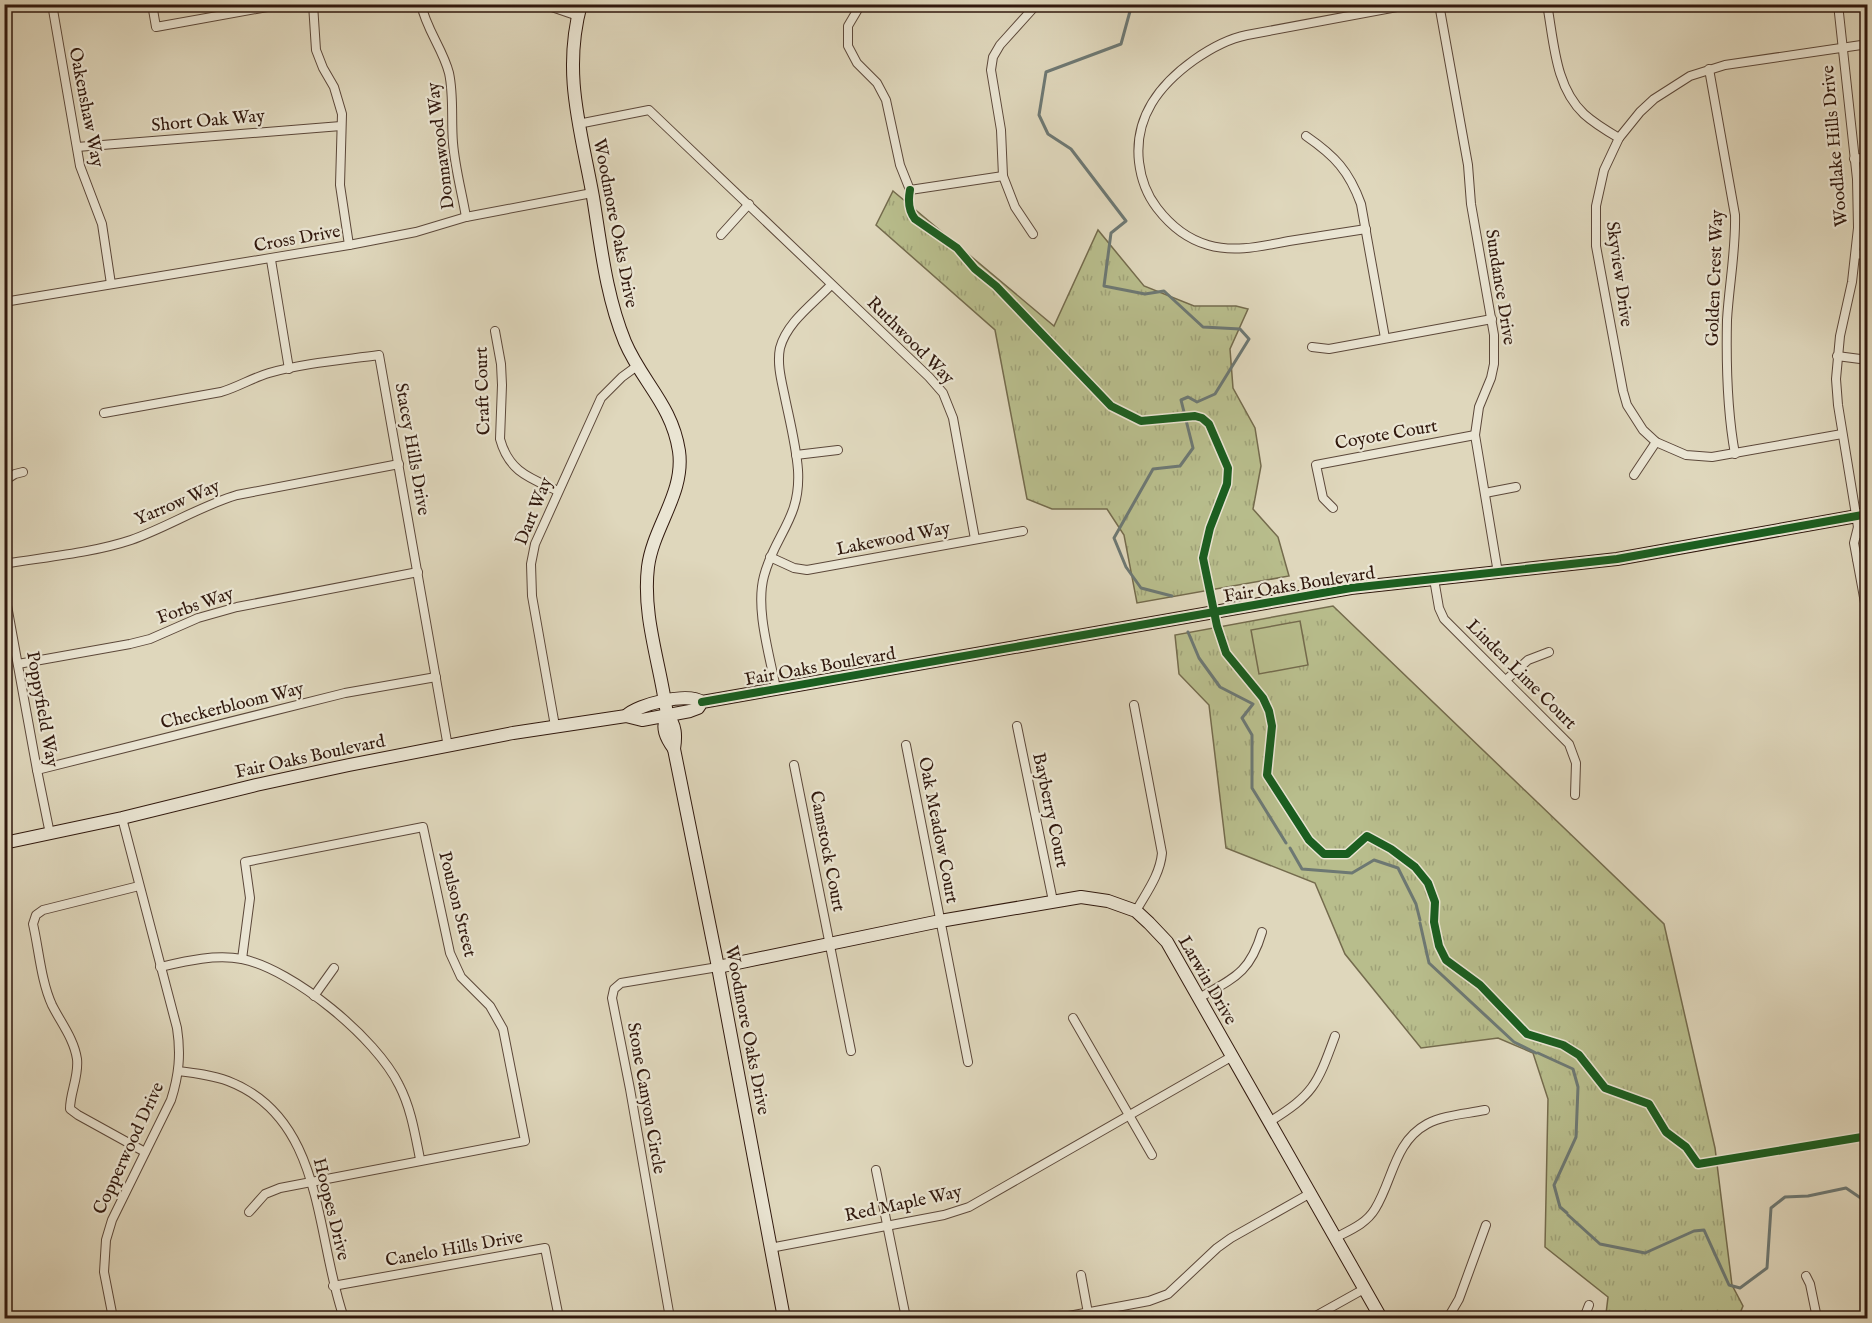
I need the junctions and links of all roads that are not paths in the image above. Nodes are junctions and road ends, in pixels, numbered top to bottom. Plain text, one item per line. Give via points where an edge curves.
1 (52, 4) edge
2 (152, 4) edge
3 (284, 4) edge
4 (313, 4) edge
5 (421, 4) edge
6 (543, 4) edge
7 (861, 4) edge
8 (1037, 4) edge
9 (1413, 4) edge
10 (1439, 4) edge
11 (1547, 4) edge
12 (1838, 4) edge
13 (580, 10) edge
14 (1868, 44) edge
15 (1842, 47) junction
16 (1709, 69) junction
17 (578, 124) junction
18 (341, 126) junction
19 (1306, 136) dead end
20 (1619, 138) junction
21 (77, 147) junction
22 (1868, 157) edge
23 (1854, 159) junction
24 (1003, 176) junction
25 (592, 193) junction
26 (749, 204) junction
27 (466, 217) junction
28 (1366, 229) junction
29 (1033, 234) dead end
30 (721, 235) dead end
31 (350, 245) junction
32 (1857, 254) junction
33 (1868, 256) edge
34 (271, 260) junction
35 (111, 284) junction
36 (831, 285) junction
37 (4, 303) edge
38 (1492, 320) junction
39 (495, 331) dead end
40 (1385, 338) junction
41 (1312, 347) dead end
42 (1838, 356) junction
43 (1868, 360) edge
44 (638, 366) junction
45 (289, 369) junction
46 (104, 412) dead end
47 (1842, 434) junction
48 (1475, 435) junction
49 (1656, 442) junction
50 (838, 450) dead end
51 (1735, 454) junction
52 (796, 455) junction
53 (399, 464) junction
54 (23, 472) dead end
55 (1635, 475) dead end
56 (4, 481) edge
57 (1516, 487) dead end
58 (558, 491) junction
59 (1485, 493) junction
60 (1333, 508) dead end
61 (1860, 519) edge
62 (1023, 531) dead end
63 (975, 539) junction
64 (1868, 546) edge
65 (771, 557) junction
66 (1868, 558) edge
67 (1857, 559) junction
68 (4, 564) edge
69 (418, 573) junction
70 (1498, 573) junction
71 (1434, 579) junction
72 (4, 589) edge
73 (1867, 616) edge
74 (1549, 652) dead end
75 (18, 664) junction
76 (436, 677) junction
77 (1506, 680) junction
78 (776, 689) junction
79 (666, 702) junction
80 (702, 702) junction
81 (1134, 705) dead end
82 (667, 715) junction
83 (626, 716) junction
84 (555, 726) junction
85 (1017, 726) dead end
86 (906, 745) dead end
87 (448, 747) junction
88 (794, 765) dead end
89 (36, 770) junction
90 (1575, 795) dead end
91 (122, 818) junction
92 (50, 834) junction
93 (4, 843) edge
94 (139, 886) junction
95 (1053, 901) junction
96 (1136, 911) junction
97 (940, 921) junction
98 (1262, 932) dead end
99 (829, 943) junction
100 (242, 960) junction
101 (160, 967) junction
102 (718, 967) junction
103 (334, 968) dead end
104 (314, 996) junction
105 (1199, 998) junction
106 (1073, 1018) dead end
107 (1335, 1036) dead end
108 (851, 1051) dead end
109 (1231, 1057) junction
110 (968, 1062) dead end
111 (178, 1071) junction
112 (1485, 1110) dead end
113 (1128, 1116) junction
114 (1269, 1122) junction
115 (146, 1152) junction
116 (1152, 1155) dead end
117 (420, 1160) junction
118 (876, 1170) dead end
119 (311, 1181) junction
120 (1309, 1194) junction
121 (249, 1212) dead end
122 (887, 1225) junction
123 (1486, 1225) dead end
124 (1335, 1238) junction
125 (770, 1248) junction
126 (1082, 1275) dead end
127 (1806, 1276) dead end
128 (333, 1286) junction
129 (1364, 1289) junction
130 (1589, 1305) dead end
131 (1088, 1313) junction
132 (113, 1318) edge
133 (344, 1318) edge
134 (559, 1318) edge
135 (670, 1318) edge
136 (784, 1318) edge
137 (906, 1318) edge
138 (1058, 1318) edge
139 (1312, 1318) edge
140 (1381, 1318) edge
141 (1448, 1318) edge
142 (1584, 1318) edge
143 (1817, 1318) edge

1 - 21 street, Oakenshaw Way
2 - 3 street via 156,27
4 - 18 street via 316,50 339,102
5 - 27 street, Donnawood Way via 449,73 453,146
6 - 13 street
7 - 24 street via 848,26 848,46 886,100 900,165 910,189
8 - 24 street via 993,57 991,70 1002,130
9 - 28 street via 1227,40 1168,80 1153,99 1140,129 1138,155 1146,190 1165,219 1194,240 1219,248 1242,249
10 - 38 street, Sundance Drive
11 - 20 street via 1567,91 1583,114
12 - 15 street, Woodlake Hills Drive
13 - 17 street, Woodmore Oaks Drive via 572,65
14 - 15 street, Woodlake Hills Drive
15 - 16 street, Skyview Drive
15 - 23 street, Woodlake Hills Drive
16 - 20 street, Skyview Drive via 1654,99
16 - 51 street, Golden Crest Way via 1735,215 1727,321 1729,407
17 - 25 street, Woodmore Oaks Drive
17 - 26 street, Ruthwood Way via 649,110
18 - 21 street, Short Oak Way
18 - 31 street via 340,185
19 - 28 street via 1346,170 1361,204
20 - 49 street, Skyview Drive via 1599,186 1596,246 1623,391 1634,418
21 - 35 street, Oakenshaw Way via 82,174 102,224
22 - 23 street
23 - 32 street, Woodlake Hills Drive
24 - 29 street via 1015,207
25 - 27 street, Cross Drive
25 - 44 street, Woodmore Oaks Drive via 611,302
26 - 30 street
26 - 36 street, Ruthwood Way
27 - 31 street, Cross Drive
28 - 40 street
31 - 34 street, Cross Drive
32 - 33 street
32 - 42 street, Woodlake Hills Drive
34 - 35 street, Cross Drive
34 - 45 street
35 - 37 street, Cross Drive
36 - 52 street via 794,322 779,354
36 - 63 street, Ruthwood Way via 943,393 953,418
38 - 40 street
38 - 48 street, Sundance Drive via 1494,364 1479,407
39 - 58 street, Craft Court via 501,364 501,445 520,472
40 - 41 street via 1329,349
42 - 43 street
42 - 47 street, Woodlake Hills Drive
44 - 58 street, Dart Way via 601,398
44 - 79 street, Woodmore Oaks Drive via 668,414 679,454 675,491 655,537 648,569 650,619
45 - 46 street via 221,392
45 - 53 street, Stacey Hills Drive via 379,355
47 - 51 street, Skyview Drive
47 - 61 street, Woodlake Hills Drive
48 - 59 street, Sundance Drive
48 - 60 street, Coyote Court via 1316,465 1323,498
49 - 51 street, Skyview Drive via 1686,455
49 - 55 street
50 - 52 street
52 - 65 street via 797,499
53 - 68 street, Yarrow Way via 237,495 129,541
53 - 69 street, Stacey Hills Drive
54 - 56 street
57 - 59 street
58 - 84 street, Dart Way via 535,544 531,572
59 - 70 street, Sundance Drive
61 - 64 street, Woodlake Hills Drive
61 - 67 street, Woodlake Hills Drive via 1854,543
61 - 70 street, Fair Oaks Boulevard via 1617,559
62 - 63 street, Lakewood Way
63 - 65 street, Lakewood Way via 807,570 787,566
65 - 78 street via 761,595
66 - 67 street
67 - 73 street, Woodlake Hills Drive
69 - 75 street, Forbs Way via 237,607 198,618 150,639
69 - 76 street, Stacey Hills Drive
70 - 71 street, Fair Oaks Boulevard
71 - 77 street, Linden Lime Court via 1438,608 1444,619
71 - 78 street, Fair Oaks Boulevard via 1351,588
72 - 75 street, Poppyfield Way
74 - 77 street via 1528,660
75 - 89 street, Poppyfield Way
76 - 87 street, Stacey Hills Drive
76 - 89 street, Checkerbloom Way via 345,693
77 - 90 street, Linden Lime Court via 1569,744 1576,763
78 - 80 street, Fair Oaks Boulevard
79 - 80 street, Fair Oaks Boulevard via 690,697
79 - 82 street, Woodmore Oaks Drive
79 - 83 street, Fair Oaks Boulevard via 641,706
80 - 82 street, Fair Oaks Boulevard via 690,711
81 - 96 street via 1162,853 1160,868
82 - 83 street, Fair Oaks Boulevard via 642,720
82 - 102 street, Woodmore Oaks Drive via 673,722 674,749
83 - 84 street, Fair Oaks Boulevard
84 - 87 street, Fair Oaks Boulevard
85 - 95 street, Bayberry Court
86 - 97 street, Oak Meadow Court
87 - 91 street, Fair Oaks Boulevard via 256,785
88 - 99 street, Camstock Court
89 - 92 street, Poppyfield Way
91 - 92 street, Fair Oaks Boulevard
91 - 94 street, Copperwood Drive
92 - 93 street, Fair Oaks Boulevard
94 - 101 street, Copperwood Drive
94 - 115 street via 43,910 33,924 52,1004 77,1060 70,1109
95 - 96 street, Larwin Drive via 1081,897
95 - 97 street, Larwin Drive
96 - 105 street, Larwin Drive via 1167,942
97 - 99 street, Larwin Drive
97 - 110 street, Oak Meadow Court
98 - 105 street via 1244,970
99 - 102 street, Larwin Drive
99 - 108 street, Camstock Court
100 - 101 street via 211,958
100 - 104 street via 273,971
100 - 117 street, Poulson Street via 250,898 245,862 423,827 450,953 461,977 490,1006 503,1029 525,1141
101 - 111 street, Copperwood Drive via 177,1028
102 - 125 street, Woodmore Oaks Drive
102 - 135 street, Stone Canyon Circle via 621,983 612,998
103 - 104 street
104 - 117 street via 361,1034 383,1058 406,1100
105 - 109 street, Larwin Drive
106 - 113 street
107 - 114 street via 1309,1094
109 - 113 street, Red Maple Way
109 - 114 street, Larwin Drive
111 - 115 street, Copperwood Drive via 171,1100
111 - 119 street, Hoopes Drive via 229,1082 265,1104 292,1136
112 - 124 street via 1444,1118 1416,1131 1399,1152 1375,1209 1356,1227
113 - 116 street
113 - 122 street, Red Maple Way via 969,1207
114 - 120 street, Larwin Drive
115 - 132 street, Copperwood Drive via 106,1240 104,1272
117 - 119 street, Poulson Street
118 - 122 street
119 - 121 street, Poulson Street via 265,1194
119 - 128 street, Hoopes Drive
120 - 124 street, Larwin Drive
120 - 131 street via 1231,1238 1168,1294
122 - 125 street, Red Maple Way
122 - 137 street
123 - 141 street
124 - 129 street, Larwin Drive
125 - 136 street, Woodmore Oaks Drive
126 - 131 street
127 - 143 street
128 - 133 street, Hoopes Drive
128 - 134 street, Canelo Hills Drive via 545,1248
129 - 139 street
129 - 140 street, Larwin Drive
130 - 142 street
131 - 138 street

